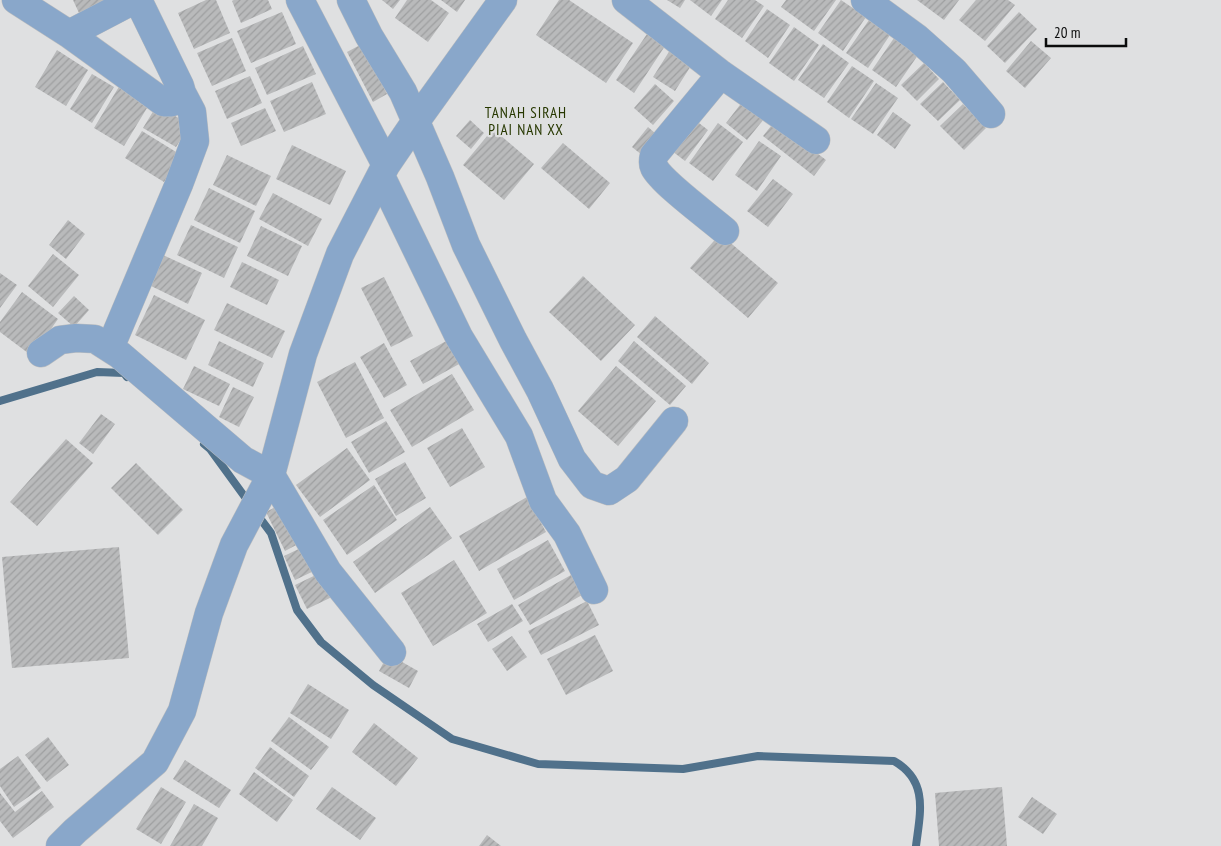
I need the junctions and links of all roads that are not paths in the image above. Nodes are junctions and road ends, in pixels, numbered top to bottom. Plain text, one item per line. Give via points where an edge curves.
1 (16, 0) edge
2 (134, 0) edge
3 (138, 0) edge
4 (300, 0) edge
5 (351, 0) edge
6 (503, 0) edge
7 (626, 0) edge
8 (865, 0) edge
9 (69, 34) junction
10 (721, 74) junction
11 (182, 93) junction
12 (991, 114) dead end
13 (416, 121) junction
14 (816, 140) dead end
15 (384, 171) junction
16 (725, 231) dead end
17 (110, 348) junction
18 (41, 353) dead end
19 (674, 420) dead end
20 (268, 480) junction
21 (594, 590) dead end
22 (392, 652) dead end
23 (60, 846) edge

1 - 9 street
2 - 9 street
3 - 11 street
4 - 15 street
5 - 13 street
6 - 13 street
7 - 10 street
8 - 12 street via 917,38 954,71
9 - 11 street via 162,102 173,102
10 - 14 street
10 - 16 street via 654,155 653,166 663,179
11 - 17 street via 192,112 195,141
13 - 15 street
13 - 19 street via 470,253 572,459 592,485 609,490 627,479
15 - 20 street via 340,254 303,354
15 - 21 street via 460,337 519,436 543,501 567,534
17 - 18 street via 95,339 76,338 60,340
17 - 20 street
20 - 22 street via 328,572
20 - 23 street via 234,545 209,612 182,711 155,762

